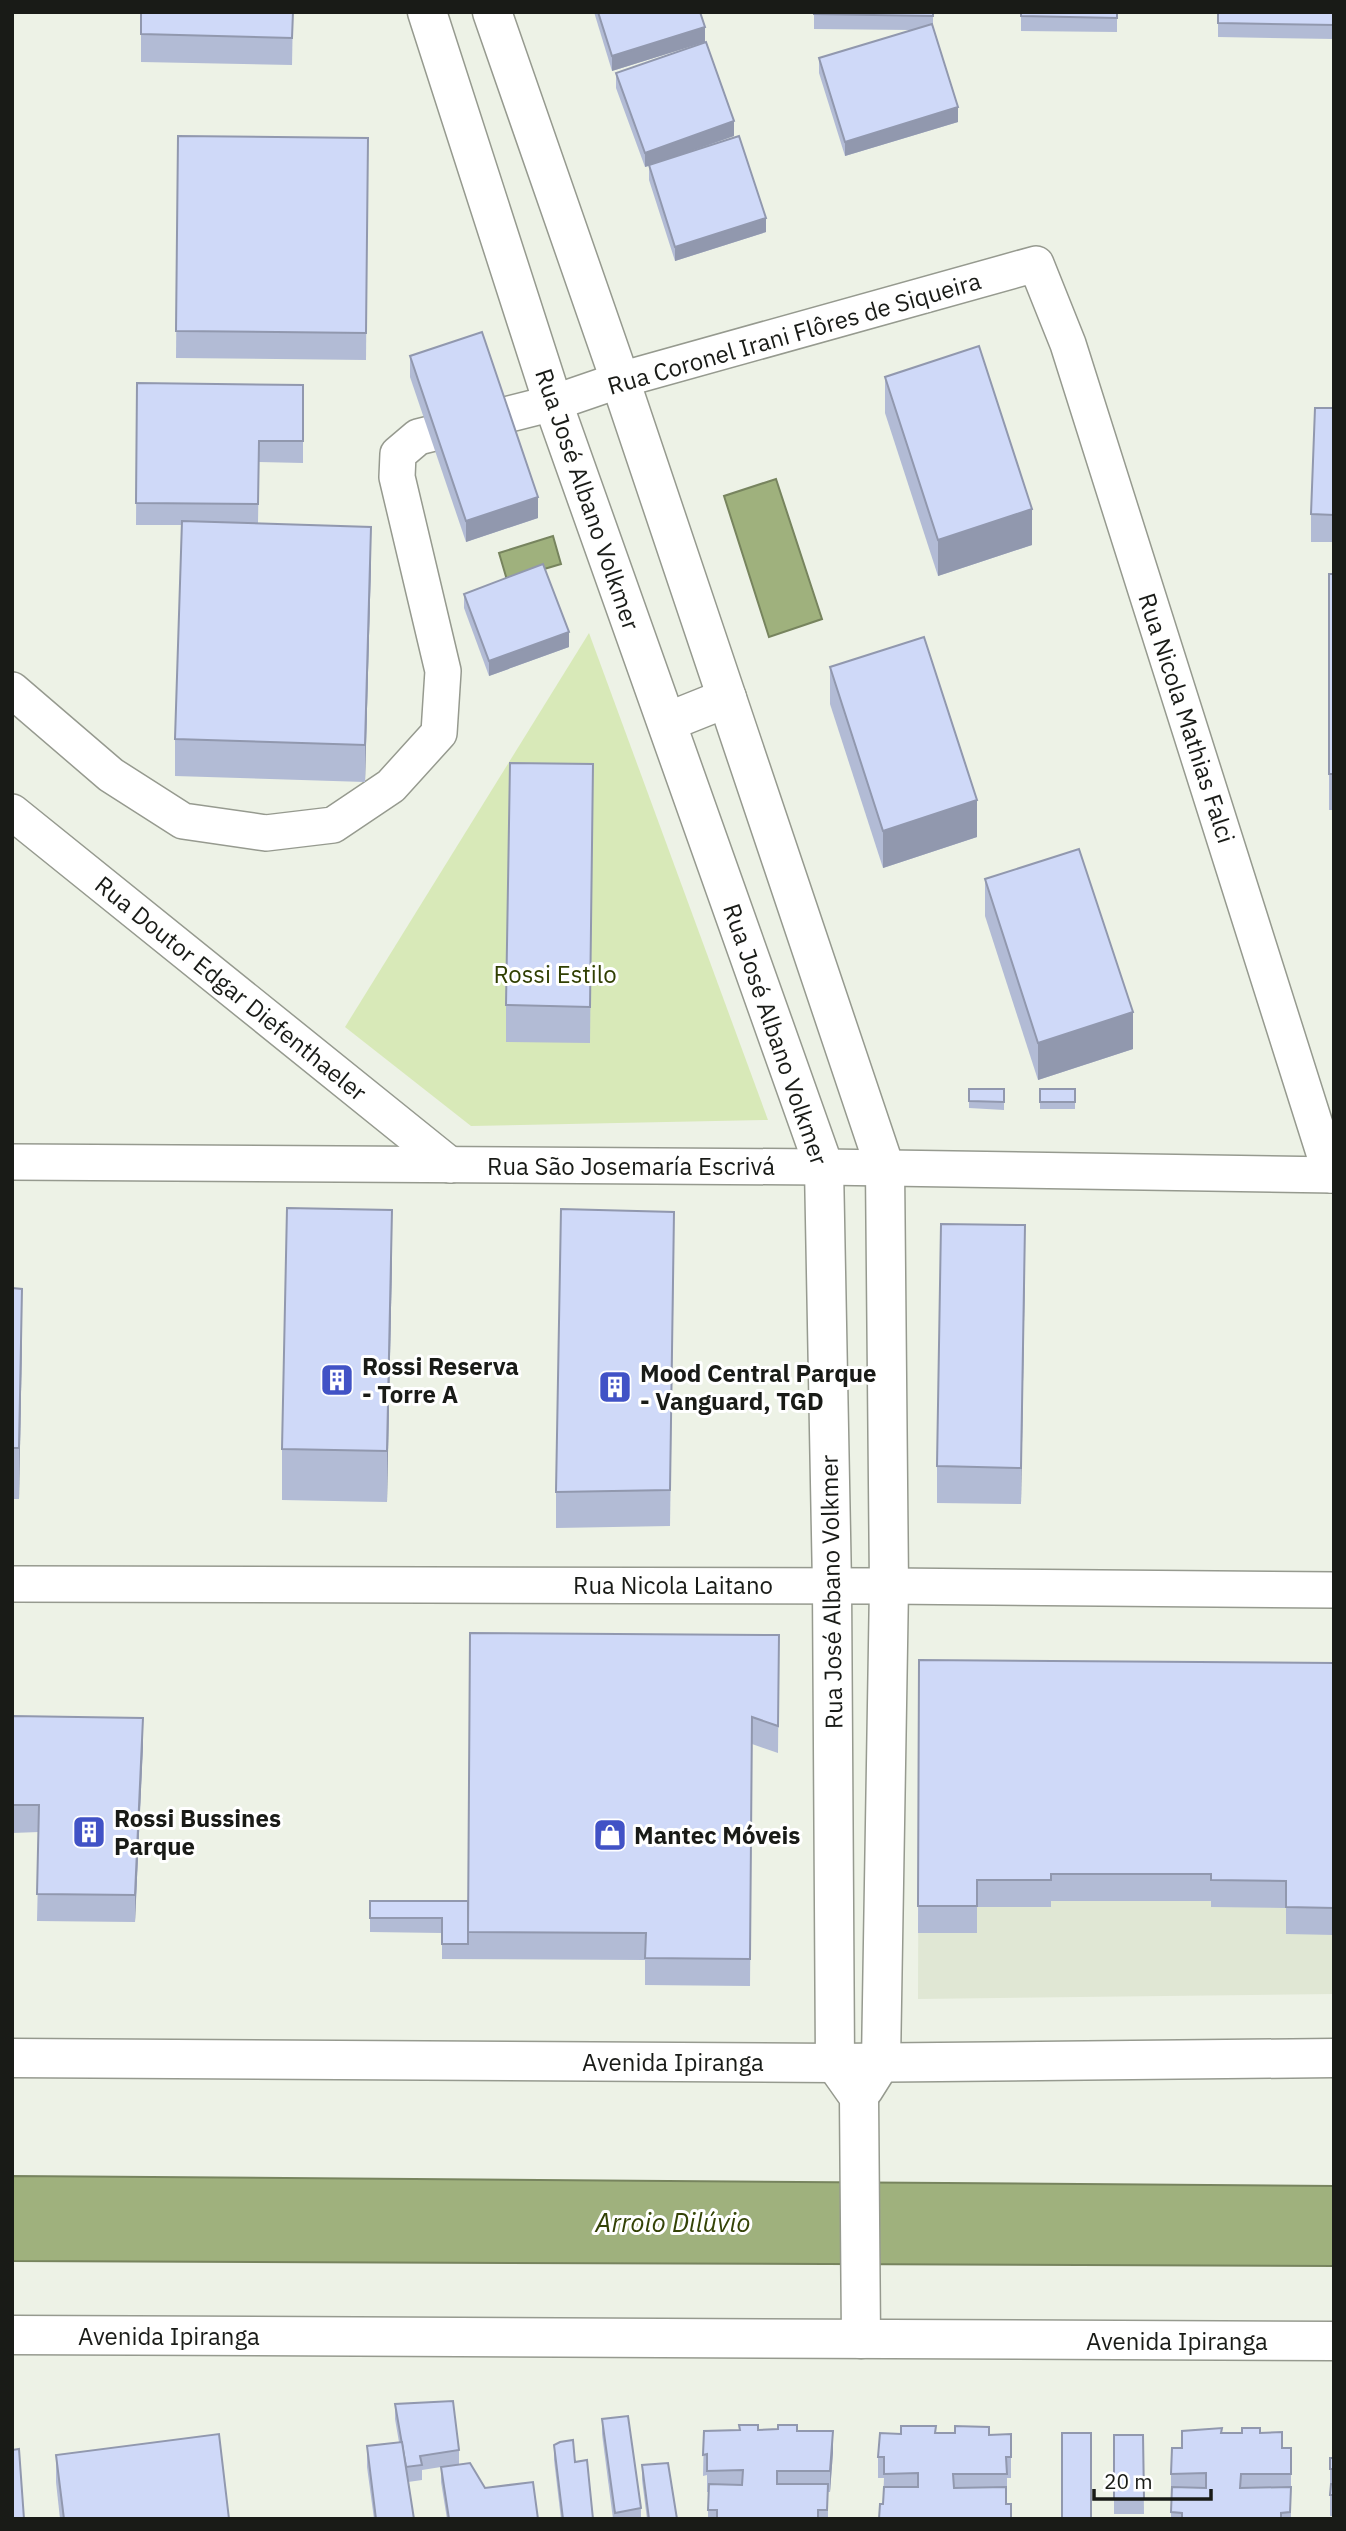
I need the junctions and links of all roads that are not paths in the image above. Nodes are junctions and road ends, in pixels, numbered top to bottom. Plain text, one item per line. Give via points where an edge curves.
1 (427, 12) edge
2 (492, 12) edge
3 (1036, 264) joint
4 (620, 380) junction
5 (553, 403) junction
6 (12, 690) edge
7 (727, 698) junction
8 (667, 722) junction
9 (12, 812) edge
10 (12, 1162) edge
11 (450, 1165) junction
12 (824, 1167) junction
13 (885, 1168) junction
14 (1332, 1175) edge
15 (12, 1584) edge
16 (832, 1586) junction
17 (889, 1586) junction
18 (1334, 1590) edge
19 (12, 2058) edge
20 (1334, 2058) edge
21 (881, 2062) junction
22 (835, 2063) junction
23 (859, 2097) junction
24 (12, 2335) edge
25 (861, 2339) junction
26 (1334, 2341) edge

1 - 5 street, Rua José Albano Volkmer
2 - 4 street
3 - 4 street, Rua Coronel Irani Flôres de Siqueira
3 - 14 street, Rua Nicola Mathias Falci via 1072,357
4 - 5 street, Rua Coronel Irani Flôres de Siqueira
4 - 7 street
5 - 6 street, Rua Coronel Irani Flôres de Siqueira via 418,437 398,454 397,477 443,671 439,733 391,786 333,825 266,833 183,821 111,775
5 - 8 street, Rua José Albano Volkmer
7 - 8 street
7 - 13 street
8 - 12 street, Rua José Albano Volkmer
9 - 11 street, Rua Doutor Edgar Diefenthaeler
10 - 11 street, Rua São Josemaría Escrivá
11 - 12 street, Rua São Josemaría Escrivá
12 - 13 street, Rua São Josemaría Escrivá
12 - 16 street, Rua José Albano Volkmer
13 - 14 street, Rua São Josemaría Escrivá
13 - 17 street
15 - 16 street, Rua Nicola Laitano
16 - 17 street, Rua Nicola Laitano
16 - 22 street, Rua José Albano Volkmer
17 - 18 street, Rua Nicola Laitano
17 - 21 street
19 - 22 street, Avenida Ipiranga
20 - 21 street, Avenida Ipiranga
21 - 22 street, Avenida Ipiranga
21 - 23 street
22 - 23 street
23 - 25 street
24 - 25 street, Avenida Ipiranga
25 - 26 street, Avenida Ipiranga

